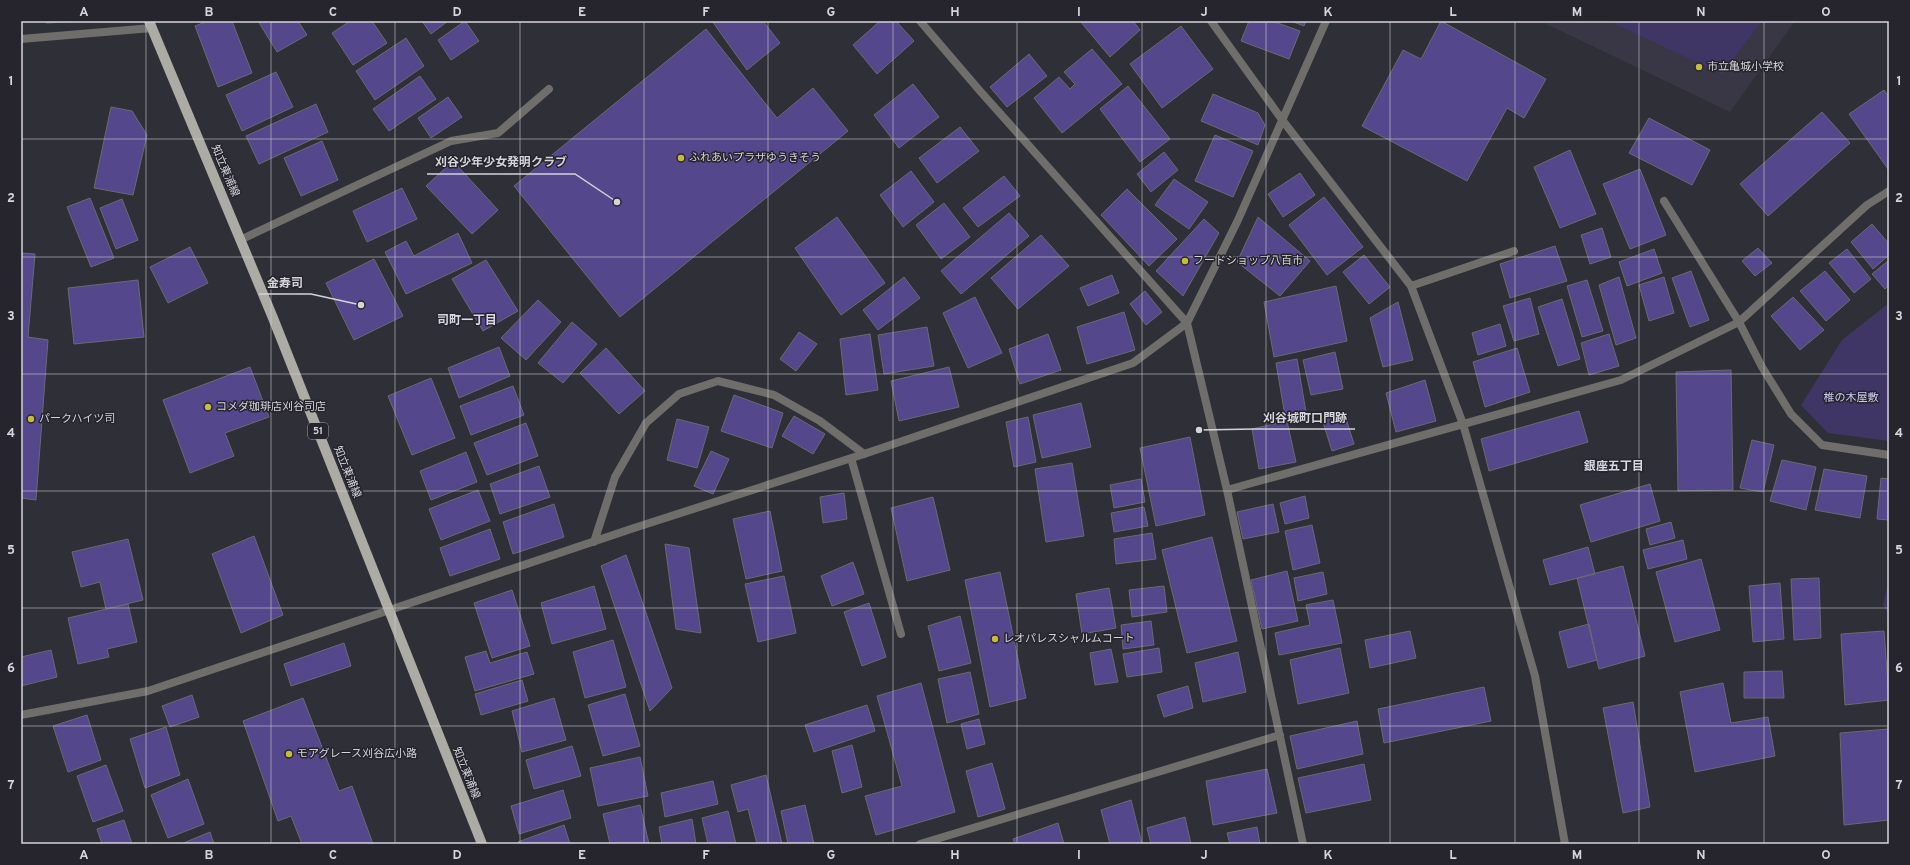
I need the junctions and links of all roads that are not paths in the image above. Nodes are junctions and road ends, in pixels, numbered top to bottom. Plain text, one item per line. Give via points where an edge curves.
1 (920, 21) edge
2 (1211, 21) edge
3 (1326, 21) edge
4 (151, 25) edge
5 (21, 39) edge
6 (549, 89) dead end
7 (1283, 121) junction
8 (1889, 191) edge
9 (1664, 201) dead end
10 (240, 240) junction
11 (1514, 251) dead end
12 (1411, 286) junction
13 (1739, 322) junction
14 (1187, 323) junction
15 (1463, 424) junction
16 (864, 454) junction
17 (1889, 455) edge
18 (851, 458) junction
19 (1227, 490) junction
20 (594, 542) junction
21 (389, 611) junction
22 (901, 634) dead end
23 (21, 715) edge
24 (1280, 734) junction
25 (482, 844) edge
26 (920, 844) edge
27 (1303, 844) edge
28 (1565, 844) edge

1 - 14 street
2 - 7 street
3 - 7 street
4 - 5 street
4 - 10 main road, 知立東浦線 / 51
6 - 10 street via 498,133 451,141
7 - 12 street
7 - 14 street
8 - 13 street via 1867,206
9 - 13 street
10 - 21 main road, 知立東浦線 / 51
11 - 12 street
12 - 15 street
13 - 15 street via 1621,380
13 - 17 street via 1762,367 1791,414 1822,445
14 - 16 street via 1133,363
14 - 19 street
15 - 19 street
15 - 28 street via 1536,676
16 - 18 street
16 - 20 street via 820,421 774,395 718,382 679,394 646,423 615,477
18 - 20 street
18 - 22 street
19 - 24 street
20 - 21 street
21 - 23 street via 148,691
21 - 25 main road, 知立東浦線 / 51
24 - 26 street
24 - 27 street

